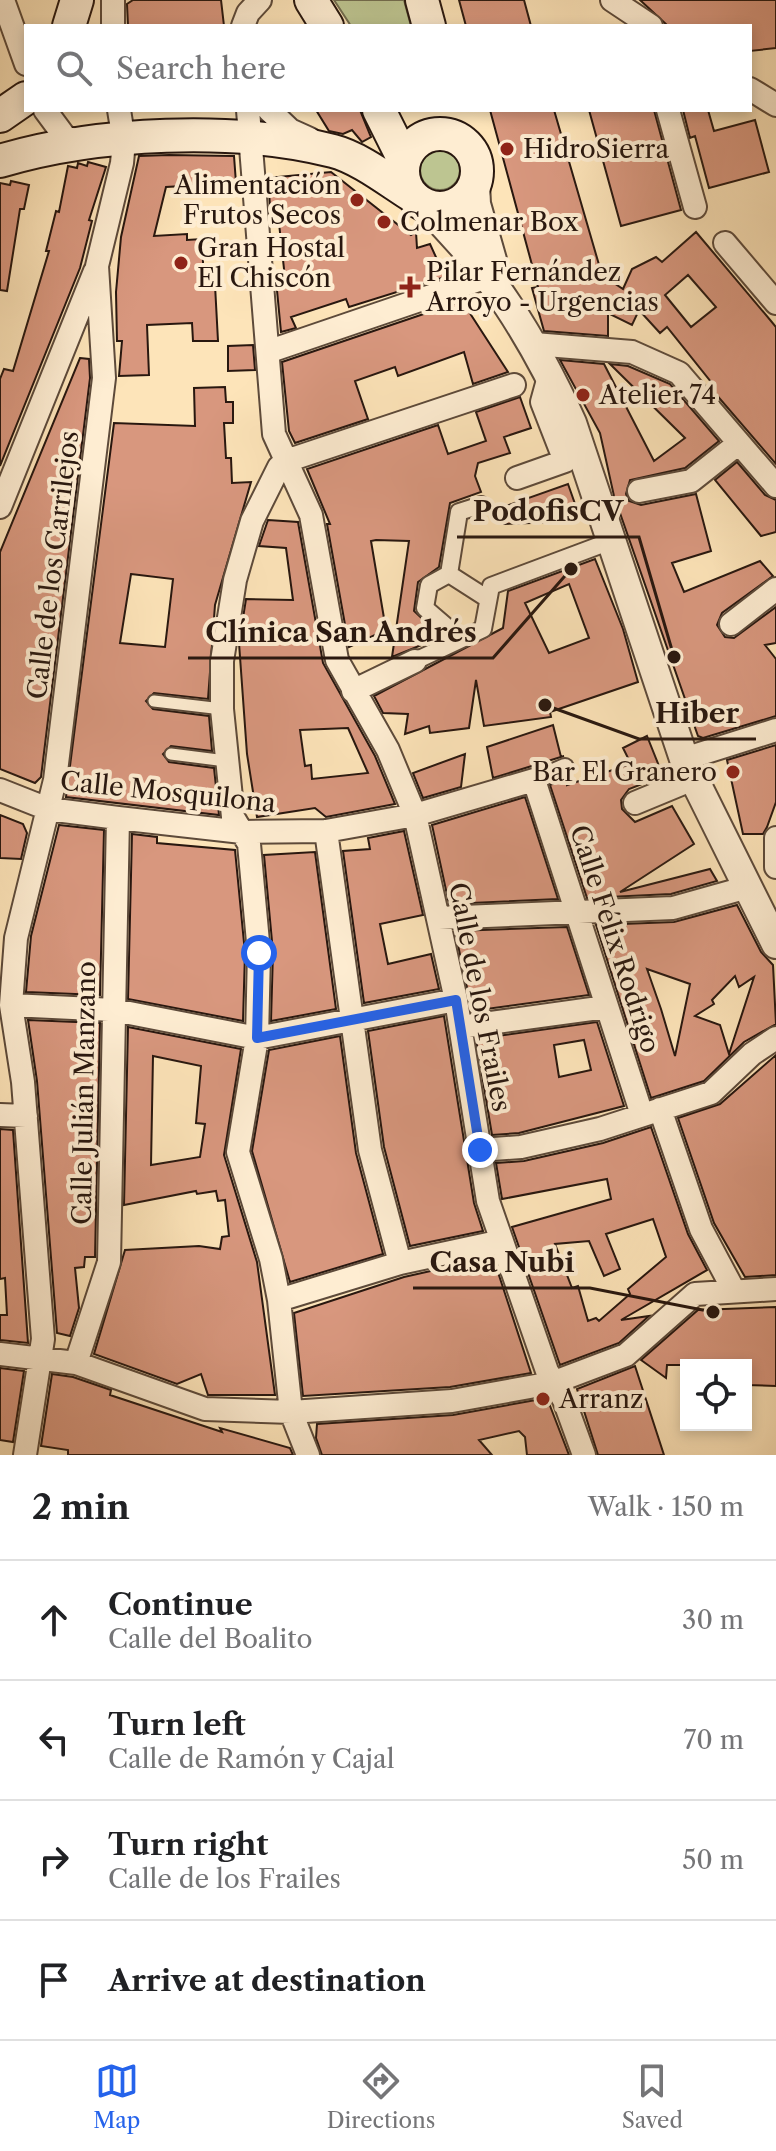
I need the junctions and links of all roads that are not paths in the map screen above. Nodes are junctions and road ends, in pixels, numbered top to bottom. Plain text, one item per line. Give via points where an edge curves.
1 (3, 0) edge
2 (77, 0) edge
3 (238, 0) edge
4 (260, 0) edge
5 (311, 0) edge
6 (422, 0) edge
7 (612, 0) edge
8 (112, 1) edge
9 (70, 24) edge
10 (113, 24) edge
11 (242, 24) edge
12 (243, 24) edge
13 (326, 24) edge
14 (428, 24) edge
15 (646, 24) edge
16 (24, 58) edge
17 (752, 90) edge
18 (24, 99) edge
19 (776, 105) edge
20 (46, 112) edge
21 (271, 112) edge
22 (383, 112) edge
23 (456, 112) edge
24 (669, 112) edge
25 (0, 116) edge
26 (240, 123) edge
27 (121, 125) edge
28 (424, 136) edge
29 (82, 142) junction
30 (339, 153) junction
31 (0, 161) edge
32 (474, 168) junction
33 (418, 200) junction
34 (695, 207) dead end
35 (725, 243) dead end
36 (97, 266) junction
37 (496, 287) junction
38 (776, 303) edge
39 (534, 344) junction
40 (270, 351) junction
41 (550, 373) junction
42 (514, 385) dead end
43 (739, 443) junction
44 (286, 461) junction
45 (6, 470) edge
46 (517, 478) dead end
47 (776, 486) edge
48 (639, 491) dead end
49 (481, 505) dead end
50 (0, 507) edge
51 (611, 541) junction
52 (449, 574) junction
53 (776, 589) edge
54 (488, 599) junction
55 (731, 624) dead end
56 (461, 639) junction
57 (415, 661) joint
58 (353, 691) junction
59 (154, 701) dead end
60 (222, 709) junction
61 (776, 730) edge
62 (171, 754) dead end
63 (226, 761) junction
64 (565, 767) dead end
65 (688, 769) junction
66 (534, 780) junction
67 (0, 790) edge
68 (635, 803) dead end
69 (48, 809) junction
70 (415, 815) junction
71 (118, 818) junction
72 (326, 831) junction
73 (242, 832) junction
74 (748, 887) junction
75 (578, 912) junction
76 (439, 918) junction
77 (776, 944) edge
78 (456, 1000) junction
79 (11, 1005) junction
80 (606, 1007) junction
81 (114, 1010) junction
82 (351, 1021) junction
83 (461, 1027) junction
84 (257, 1038) junction
85 (776, 1038) edge
86 (651, 1112) junction
87 (0, 1115) edge
88 (26, 1116) junction
89 (480, 1150) junction
90 (502, 1241) junction
91 (400, 1263) junction
92 (733, 1289) junction
93 (776, 1289) edge
94 (279, 1300) junction
95 (0, 1354) edge
96 (41, 1356) junction
97 (76, 1363) junction
98 (552, 1383) junction
99 (291, 1412) junction
100 (25, 1455) edge
101 (308, 1455) edge
102 (584, 1455) edge

1 - 16 street
2 - 9 main road
3 - 11 street
4 - 12 street
5 - 13 main road
6 - 14 main road
7 - 15 street
8 - 10 street
17 - 19 street
18 - 25 main road
20 - 29 street via 65,137
21 - 30 street via 290,130
22 - 28 main road
23 - 32 main road
24 - 34 street
26 - 27 main road
26 - 30 main road
26 - 40 street, Calle de los Frailes
27 - 29 main road
27 - 36 street, Calle de los Carrilejos
28 - 30 main road via 375,162
28 - 32 main road via 454,136
28 - 33 main road via 404,179
29 - 31 main road
30 - 33 main road
32 - 33 main road via 460,202 448,207
32 - 37 street via 476,204
33 - 37 street via 455,234
35 - 38 street
36 - 45 street
36 - 69 street, Calle de los Carrilejos via 104,378
37 - 39 street
37 - 40 street
39 - 41 street
39 - 43 street via 632,352 656,360 679,373
40 - 44 street, Calle de los Frailes via 274,434
41 - 46 street via 542,402 565,461
41 - 51 street
42 - 44 street
43 - 47 street
43 - 48 street via 691,481
44 - 58 street, Calle de los Frailes via 311,515 337,660
44 - 60 street via 252,521 235,580 222,661
45 - 50 street
49 - 52 street via 459,512
51 - 54 street via 491,586
51 - 65 street
52 - 54 street
52 - 56 street via 429,585 425,608
53 - 55 street
54 - 56 street via 483,629
56 - 57 street
57 - 58 street
58 - 70 street, Calle de los Frailes via 388,750
59 - 60 lane
60 - 63 street
61 - 65 street
62 - 63 lane
63 - 73 street via 233,817
64 - 66 street, Calle Mosquilona
65 - 68 street
65 - 74 street
66 - 70 street, Calle Mosquilona
66 - 75 street, Calle Félix Rodrigo
67 - 69 street, Calle Mosquilona
69 - 71 street, Calle Mosquilona
69 - 79 street, Calle de los Carrilejos via 16,938
70 - 72 street, Calle Mosquilona
70 - 76 street, Calle de los Frailes
71 - 73 street, Calle Mosquilona
71 - 81 street, Calle Julián Manzano
72 - 73 street, Calle Mosquilona
72 - 82 street
73 - 84 street via 249,844 259,953
74 - 75 street via 673,908
74 - 77 street
75 - 76 street
75 - 80 street, Calle Félix Rodrigo
76 - 78 street, Calle de los Frailes
78 - 82 street
78 - 83 street, Calle de los Frailes
79 - 81 street
79 - 88 street, Calle de los Carrilejos
80 - 83 street
80 - 86 street, Calle Félix Rodrigo
81 - 84 street
81 - 97 street, Calle Julián Manzano via 109,1262
82 - 84 street
82 - 91 street via 370,1150
83 - 89 street, Calle de los Frailes
84 - 94 street via 238,1152
85 - 86 street via 718,1089
86 - 89 street via 521,1147
86 - 92 street, Calle Félix Rodrigo
87 - 88 street
88 - 96 street, Calle de los Carrilejos
89 - 90 street, Calle de los Frailes via 488,1201
90 - 91 street
90 - 98 street, Calle de los Frailes
91 - 94 street
92 - 93 street
92 - 98 street via 695,1294 626,1355
94 - 99 street
95 - 96 street
96 - 97 street
96 - 100 street, Calle de los Carrilejos
97 - 99 street via 205,1409
98 - 99 street via 452,1401
98 - 102 street, Calle de los Frailes via 564,1400
99 - 101 street

